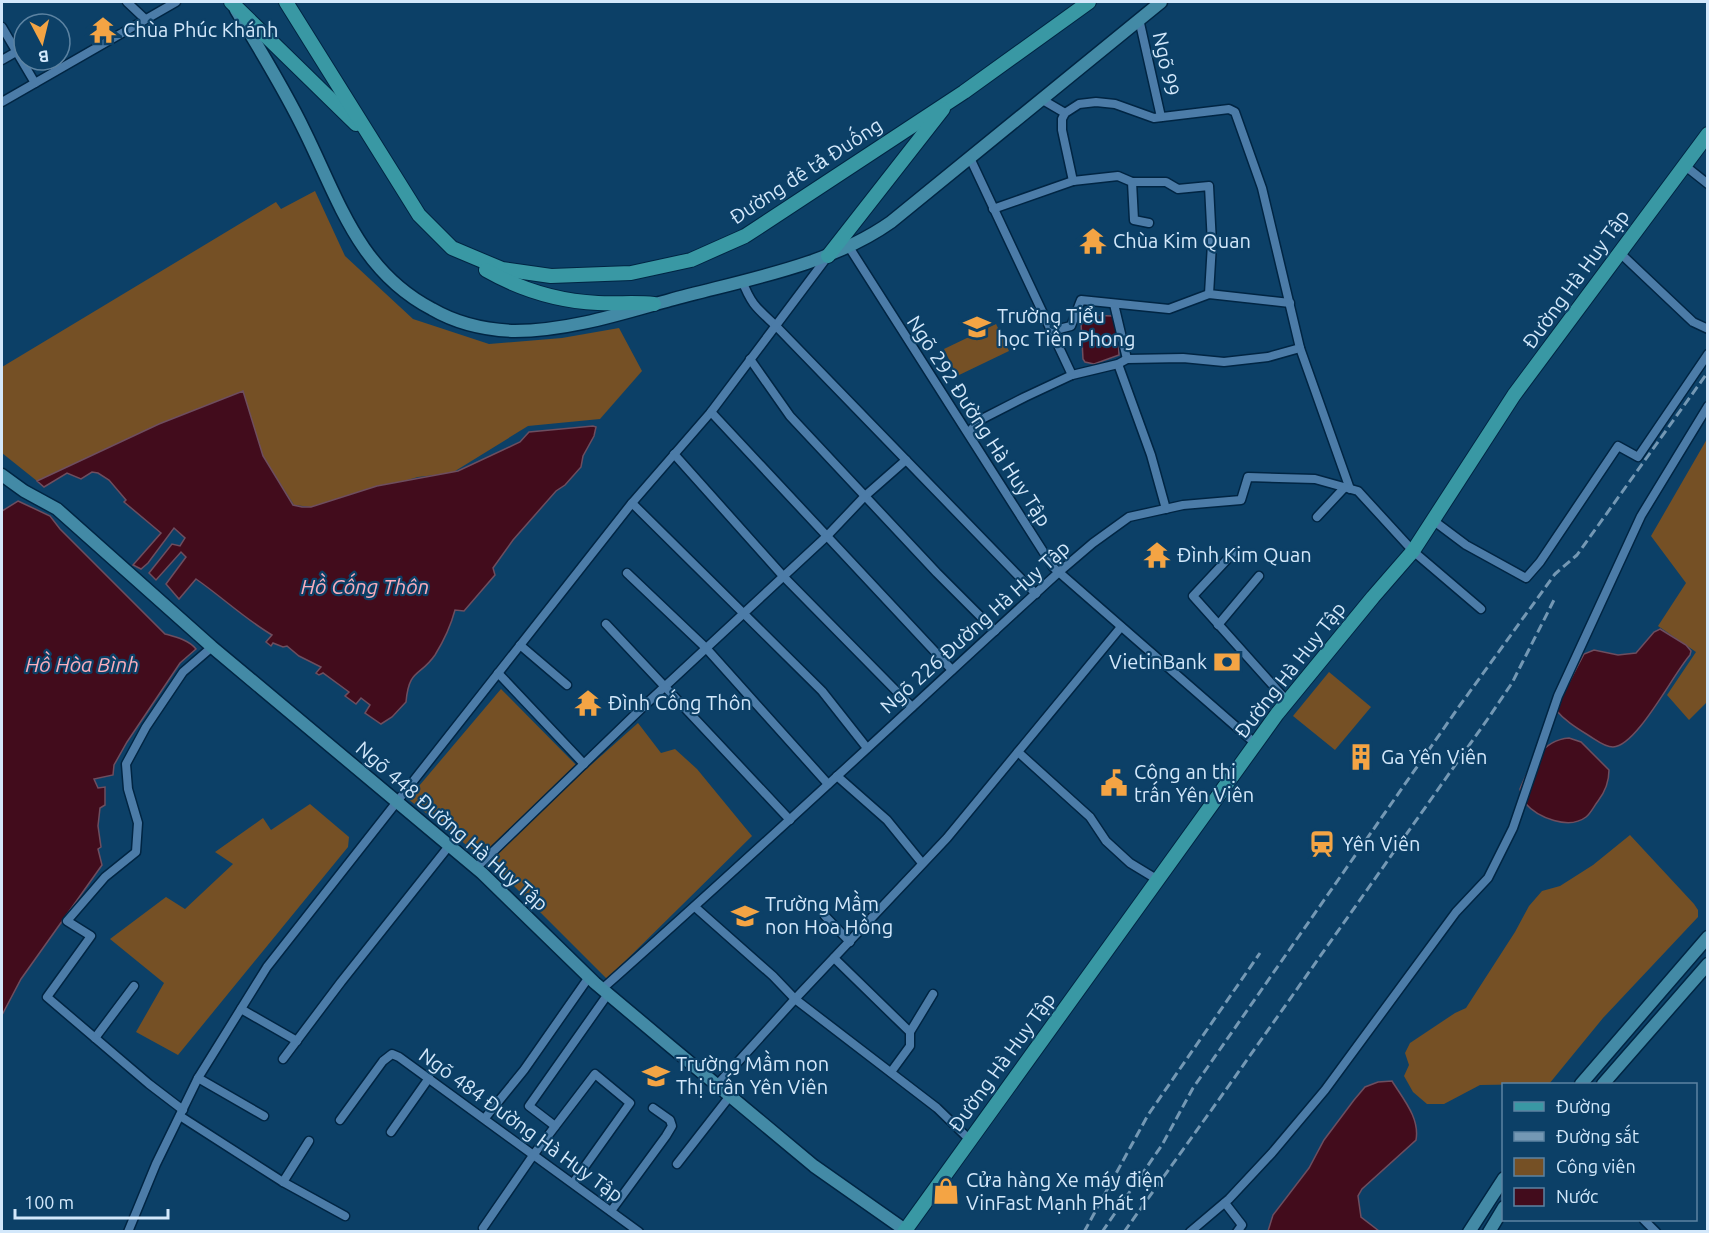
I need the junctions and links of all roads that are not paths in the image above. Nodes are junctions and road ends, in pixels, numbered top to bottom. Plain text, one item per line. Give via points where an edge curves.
1 (127, 2) edge
2 (176, 2) edge
3 (231, 2) edge
4 (286, 2) edge
5 (1089, 2) edge
6 (1161, 2) edge
7 (145, 19) junction
8 (1139, 19) junction
9 (2, 27) edge
10 (12, 45) edge
11 (28, 72) edge
12 (35, 83) junction
13 (1041, 99) junction
14 (950, 101) junction
15 (2, 102) edge
16 (1065, 113) junction
17 (1161, 117) junction
18 (1707, 134) edge
19 (372, 141) junction
20 (970, 158) junction
21 (1684, 165) junction
22 (1073, 181) junction
23 (1132, 182) junction
24 (1707, 184) edge
25 (993, 209) junction
26 (1149, 222) dead end
27 (849, 247) junction
28 (452, 248) junction
29 (1619, 252) junction
30 (828, 256) junction
31 (742, 280) junction
32 (1209, 294) junction
33 (1290, 303) junction
34 (654, 304) junction
35 (1114, 304) junction
36 (776, 326) junction
37 (1707, 329) edge
38 (1051, 331) junction
39 (1300, 348) junction
40 (1707, 354) edge
41 (750, 359) junction
42 (1127, 359) junction
43 (1118, 364) junction
44 (1072, 375) junction
45 (1707, 406) edge
46 (711, 412) junction
47 (969, 432) junction
48 (674, 454) junction
49 (906, 460) junction
50 (2, 475) edge
51 (1347, 488) junction
52 (865, 496) junction
53 (632, 503) junction
54 (1166, 509) junction
55 (1317, 517) dead end
56 (1434, 521) junction
57 (827, 536) junction
58 (1235, 551) dead end
59 (1413, 551) junction
60 (1059, 572) junction
61 (627, 573) dead end
62 (783, 576) junction
63 (1259, 576) dead end
64 (1036, 594) junction
65 (1481, 609) dead end
66 (743, 613) junction
67 (606, 624) dead end
68 (1218, 625) junction
69 (1122, 627) junction
70 (994, 631) junction
71 (520, 645) junction
72 (212, 647) junction
73 (706, 648) junction
74 (952, 670) junction
75 (498, 673) junction
76 (567, 685) dead end
77 (664, 687) junction
78 (1287, 701) junction
79 (912, 707) junction
80 (1256, 744) junction
81 (867, 748) junction
82 (1018, 752) junction
83 (584, 764) junction
84 (837, 776) junction
85 (828, 784) junction
86 (395, 802) junction
87 (790, 820) junction
88 (449, 846) junction
89 (922, 863) junction
90 (476, 868) junction
91 (1158, 880) junction
92 (695, 907) junction
93 (825, 916) dead end
94 (1707, 938) edge
95 (850, 942) junction
96 (834, 958) junction
97 (1707, 964) edge
98 (590, 977) junction
99 (134, 986) dead end
100 (605, 991) junction
101 (933, 994) dead end
102 (795, 999) junction
103 (241, 1009) junction
104 (910, 1032) junction
105 (95, 1038) junction
106 (297, 1041) junction
107 (283, 1059) dead end
108 (891, 1072) junction
109 (198, 1078) junction
110 (429, 1078) junction
111 (1582, 1083) edge
112 (1604, 1083) edge
113 (717, 1085) junction
114 (730, 1096) junction
115 (653, 1108) dead end
116 (181, 1113) junction
117 (264, 1116) dead end
118 (485, 1118) junction
119 (340, 1120) dead end
120 (555, 1126) junction
121 (391, 1132) dead end
122 (970, 1140) junction
123 (309, 1141) dead end
124 (534, 1154) junction
125 (678, 1164) dead end
126 (1502, 1180) edge
127 (283, 1182) junction
128 (573, 1183) junction
129 (1225, 1203) junction
130 (1502, 1209) edge
131 (611, 1211) junction
132 (345, 1215) dead end
133 (1645, 1221) edge
134 (483, 1228) dead end
135 (904, 1231) edge
136 (128, 1232) edge
137 (639, 1232) edge
138 (1190, 1232) edge
139 (1237, 1232) edge
140 (1469, 1232) edge
141 (1489, 1232) edge
142 (1656, 1232) edge

1 - 7 street
2 - 7 street
3 - 19 main road
3 - 34 street via 283,90 353,231 380,269 406,294 452,319 514,331 562,326
4 - 19 main road, Đường đê tả Đuống
5 - 14 main road, Đường đê tả Đuống
6 - 8 street
7 - 12 street
8 - 13 street
8 - 17 street, Ngõ 99
9 - 10 street
11 - 12 street
12 - 15 street
13 - 16 street
13 - 20 street
14 - 28 main road, Đường đê tả Đuống via 745,236 691,260 631,273 551,276 502,269
14 - 30 main road
16 - 17 street via 1079,104 1096,102
16 - 22 street via 1062,130
17 - 33 street via 1229,109 1235,112 1262,188
18 - 21 main road, Đường Hà Huy Tập
19 - 28 main road, Đường đê tả Đuống via 419,215
20 - 25 street
20 - 27 street via 891,222
21 - 24 street
21 - 29 main road, Đường Hà Huy Tập
22 - 23 street via 1118,176
22 - 25 street
23 - 26 street via 1134,220
23 - 32 street via 1166,182 1178,189 1209,186
25 - 38 street
27 - 30 street
27 - 47 street, Ngõ 292 Đường Hà Huy Tập
28 - 34 main road via 507,282 552,298
29 - 37 street via 1693,322
29 - 56 main road, Đường Hà Huy Tập via 1514,395
30 - 31 street
30 - 36 street
31 - 34 street
31 - 36 street via 750,301
32 - 33 street
32 - 35 street via 1169,309
33 - 39 street
35 - 38 street via 1081,300 1071,326
35 - 42 street
36 - 41 street
36 - 49 street
38 - 44 street
39 - 42 street via 1268,357 1224,362
39 - 51 street
40 - 56 street via 1638,457 1618,446 1526,578 1466,545
41 - 46 street
41 - 52 street via 790,416
42 - 43 street
43 - 44 street
43 - 54 street
44 - 47 street via 980,420
45 - 129 street via 1641,516 1558,696 1513,828 1488,878 1456,912 1325,1090
46 - 48 street
46 - 57 street
47 - 60 street, Ngõ 292 Đường Hà Huy Tập
48 - 53 street
48 - 62 street
49 - 52 street
49 - 64 street
50 - 72 street, Ngõ 448 Đường Hà Huy Tập via 57,509
51 - 54 street, Ngõ 226 Đường Hà Huy Tập via 1315,479 1248,477 1241,500
51 - 55 street
51 - 59 street, Ngõ 226 Đường Hà Huy Tập via 1358,491
52 - 57 street
52 - 70 street
53 - 66 street
53 - 71 street
54 - 60 street, Ngõ 226 Đường Hà Huy Tập via 1129,517
56 - 59 main road, Đường Hà Huy Tập
57 - 62 street
57 - 74 street
58 - 68 street via 1193,596
59 - 65 street, Ngõ 226 Đường Hà Huy Tập
59 - 78 main road, Đường Hà Huy Tập
60 - 64 street, Ngõ 226 Đường Hà Huy Tập
60 - 69 street, Ngõ 292 Đường Hà Huy Tập
61 - 73 street
62 - 66 street
62 - 79 street
63 - 68 street
64 - 70 street, Ngõ 226 Đường Hà Huy Tập
66 - 73 street
66 - 81 street via 822,692
67 - 77 street
68 - 78 street
69 - 80 street, Ngõ 292 Đường Hà Huy Tập
69 - 82 street
70 - 74 street, Ngõ 226 Đường Hà Huy Tập
71 - 75 street
71 - 76 street
72 - 86 street, Ngõ 448 Đường Hà Huy Tập
72 - 105 street via 183,672 126,764 128,789 138,823 136,852 105,876 67,921 91,936 47,997
73 - 77 street
73 - 85 street
74 - 79 street, Ngõ 226 Đường Hà Huy Tập
75 - 83 street
75 - 86 street
77 - 83 street
77 - 87 street
78 - 80 main road, Đường Hà Huy Tập
79 - 81 street, Ngõ 226 Đường Hà Huy Tập
80 - 91 main road, Đường Hà Huy Tập
81 - 84 street, Ngõ 226 Đường Hà Huy Tập
82 - 89 street
82 - 91 street via 1090,817 1106,841 1130,863
83 - 90 street
84 - 85 street, Ngõ 226 Đường Hà Huy Tập
84 - 89 street via 887,820
85 - 87 street, Ngõ 226 Đường Hà Huy Tập
86 - 88 street, Ngõ 448 Đường Hà Huy Tập
86 - 103 street via 267,967
87 - 92 street, Ngõ 226 Đường Hà Huy Tập
88 - 90 street, Ngõ 448 Đường Hà Huy Tập
88 - 106 street
89 - 95 street
90 - 98 street, Ngõ 448 Đường Hà Huy Tập
91 - 122 main road, Đường Hà Huy Tập
92 - 100 street, Ngõ 226 Đường Hà Huy Tập
92 - 102 street
93 - 95 street
94 - 111 street
95 - 96 street
96 - 102 street
96 - 104 street
97 - 112 street
98 - 100 street, Ngõ 448 Đường Hà Huy Tập
98 - 118 street
99 - 105 street
100 - 113 street, Ngõ 448 Đường Hà Huy Tập
100 - 120 street, Ngõ 226 Đường Hà Huy Tập via 529,1106
101 - 104 street
102 - 108 street
102 - 113 street
103 - 106 street
103 - 109 street
104 - 108 street via 910,1046
105 - 116 street
106 - 107 street
108 - 122 street
109 - 116 street
109 - 117 street
110 - 118 street, Ngõ 484 Đường Hà Huy Tập
110 - 119 street, Ngõ 484 Đường Hà Huy Tập via 392,1054
110 - 121 street
113 - 114 street, Ngõ 448 Đường Hà Huy Tập
114 - 125 street
114 - 135 street, Ngõ 448 Đường Hà Huy Tập via 814,1166
115 - 131 street via 672,1125
116 - 127 street
116 - 136 street
118 - 124 street, Ngõ 484 Đường Hà Huy Tập
120 - 124 street
120 - 128 street via 595,1074 630,1103
122 - 135 main road, Đường Hà Huy Tập
123 - 127 street
124 - 128 street, Ngõ 484 Đường Hà Huy Tập
124 - 134 street
126 - 140 street
127 - 132 street
128 - 131 street, Ngõ 484 Đường Hà Huy Tập
129 - 138 street
129 - 139 street via 1242,1226
130 - 141 street
131 - 137 street, Ngõ 484 Đường Hà Huy Tập
133 - 142 street

